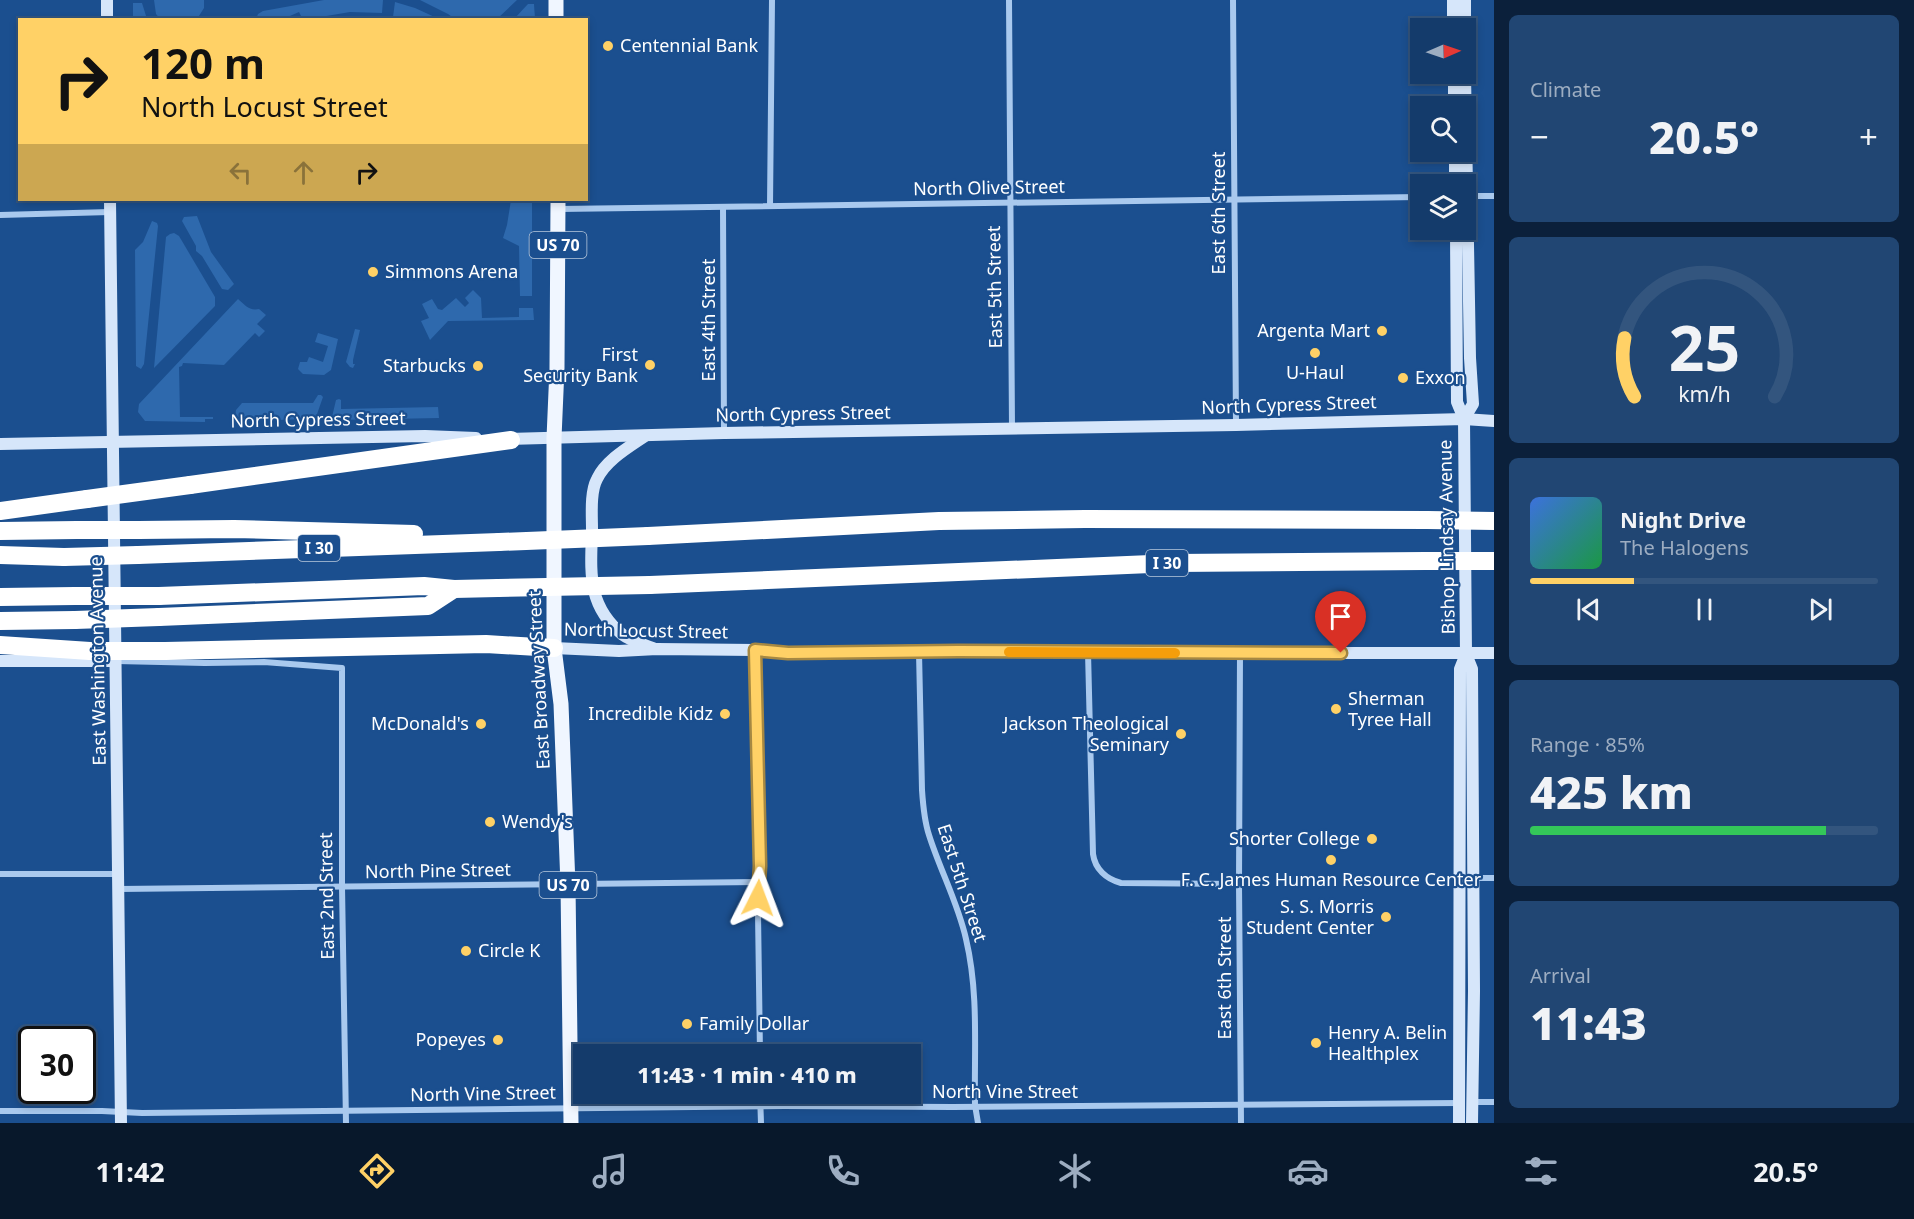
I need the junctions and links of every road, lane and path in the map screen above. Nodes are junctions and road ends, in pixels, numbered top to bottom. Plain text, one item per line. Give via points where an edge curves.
1 (107, 0) edge
2 (556, 0) edge
3 (772, 0) edge
4 (1009, 0) edge
5 (1233, 0) edge
6 (1453, 0) edge
7 (1465, 0) edge
8 (107, 18) edge
9 (556, 18) edge
10 (1453, 18) edge
11 (1465, 18) edge
12 (1466, 84) edge
13 (1467, 174) edge
14 (1476, 196) edge
15 (1494, 196) edge
16 (1410, 197) edge
17 (1234, 200) junction
18 (1010, 203) junction
19 (558, 204) edge
20 (110, 206) edge
21 (770, 206) junction
22 (723, 207) junction
23 (0, 215) edge
24 (1456, 240) edge
25 (1468, 240) edge
26 (1464, 419) junction
27 (1494, 421) edge
28 (1236, 425) junction
29 (1012, 429) junction
30 (724, 433) junction
31 (646, 435) junction
32 (554, 438) junction
33 (511, 440) junction
34 (113, 441) junction
35 (0, 444) edge
36 (0, 511) edge
37 (1494, 521) edge
38 (0, 531) edge
39 (499, 542) junction
40 (0, 555) edge
41 (1494, 561) edge
42 (454, 589) junction
43 (0, 597) edge
44 (0, 621) edge
45 (0, 645) edge
46 (554, 648) junction
47 (657, 649) junction
48 (755, 650) junction
49 (920, 652) junction
50 (1088, 652) junction
51 (1240, 653) junction
52 (1494, 653) edge
53 (1466, 654) junction
54 (0, 661) edge
55 (116, 661) junction
56 (0, 874) edge
57 (118, 874) junction
58 (1460, 878) junction
59 (1473, 878) junction
60 (1494, 878) edge
61 (758, 882) junction
62 (1239, 884) junction
63 (568, 885) junction
64 (342, 887) junction
65 (119, 889) junction
66 (760, 1044) edge
67 (1473, 1102) junction
68 (1494, 1102) edge
69 (1459, 1103) junction
70 (1240, 1104) junction
71 (760, 1106) junction
72 (975, 1107) junction
73 (345, 1111) junction
74 (0, 1112) edge
75 (570, 1115) edge
76 (121, 1117) edge
77 (346, 1123) edge
78 (761, 1123) edge
79 (978, 1123) edge
80 (1241, 1123) edge
81 (1459, 1123) edge
82 (1472, 1123) edge

1 - 8 main road
2 - 9 main road
3 - 21 street
4 - 18 street, East 5th Street
5 - 17 street, East 6th Street
6 - 10 main road
7 - 11 main road
12 - 13 main road, Bishop Lindsay Avenue
14 - 15 street
16 - 17 street, North Olive Street
17 - 18 street, North Olive Street
17 - 28 street, East 6th Street
18 - 21 street, North Olive Street
18 - 29 street, East 5th Street
19 - 22 street, North Olive Street
19 - 32 main road, East Broadway Street / US 70
20 - 23 street
20 - 34 main road, East Washington Avenue
21 - 22 street, North Olive Street
22 - 30 street, East 4th Street
24 - 26 main road, Bishop Lindsay Avenue via 1457,402
25 - 26 main road, Bishop Lindsay Avenue via 1473,404
26 - 27 main road, North Cypress Street
26 - 28 main road, North Cypress Street
26 - 53 main road, Bishop Lindsay Avenue
28 - 29 main road, North Cypress Street
29 - 30 main road, North Cypress Street
30 - 31 main road, North Cypress Street
31 - 32 main road, North Cypress Street
31 - 47 main road via 614,458 597,479 592,505 591,563 594,597 608,620 625,636
32 - 33 main road, North Cypress Street
32 - 46 main road, East Broadway Street / US 70
33 - 34 main road, North Cypress Street via 425,436
33 - 36 highway, bridge
34 - 35 main road, North Cypress Street
34 - 55 main road, East Washington Avenue
37 - 39 highway, I 30, bridge via 939,521
38 - 39 highway, bridge via 234,529 441,534
39 - 40 highway, I 30, bridge via 138,555
41 - 42 highway, I 30, bridge via 1174,563 650,585
42 - 43 highway, I 30, bridge via 424,586 159,596
42 - 44 highway, bridge via 428,606
45 - 46 highway, bridge via 90,651 486,644
46 - 47 main road, North Locust Street
46 - 63 main road, East Broadway Street / US 70 via 561,704
47 - 48 main road, North Locust Street
48 - 49 main road, North Locust Street
48 - 61 street
49 - 50 main road, North Locust Street
49 - 72 street, East 5th Street via 923,812 966,937 973,972
50 - 51 main road, North Locust Street
50 - 62 street via 1096,866 1116,882
51 - 53 main road, North Locust Street
51 - 62 street, East 6th Street
52 - 53 main road, North Locust Street
53 - 58 main road, Bishop Lindsay Avenue via 1460,669
53 - 59 main road, Bishop Lindsay Avenue via 1472,669
54 - 55 main road
55 - 57 main road, East Washington Avenue
55 - 64 street, East 2nd Street via 264,662 342,668
56 - 57 street
57 - 65 main road, East Washington Avenue
58 - 59 street
58 - 69 main road, Bishop Lindsay Avenue
59 - 60 street
59 - 67 main road, Bishop Lindsay Avenue
61 - 63 street, North Pine Street
61 - 66 street
62 - 70 street, East 6th Street
63 - 64 street, North Pine Street
63 - 75 main road, East Broadway Street / US 70
64 - 65 street, North Pine Street
64 - 73 street, East 2nd Street
65 - 76 main road, East Washington Avenue
67 - 68 street, North Vine Street
67 - 69 street, North Vine Street
67 - 82 main road, Bishop Lindsay Avenue
69 - 70 street, North Vine Street
69 - 81 main road, Bishop Lindsay Avenue
70 - 72 street, North Vine Street
70 - 80 street, East 6th Street
71 - 72 street, North Vine Street
71 - 75 street, North Vine Street
71 - 78 street
72 - 79 street, East 5th Street
73 - 75 street, North Vine Street
73 - 76 street, North Vine Street via 142,1113
73 - 77 street, East 2nd Street
74 - 76 street, North Vine Street

